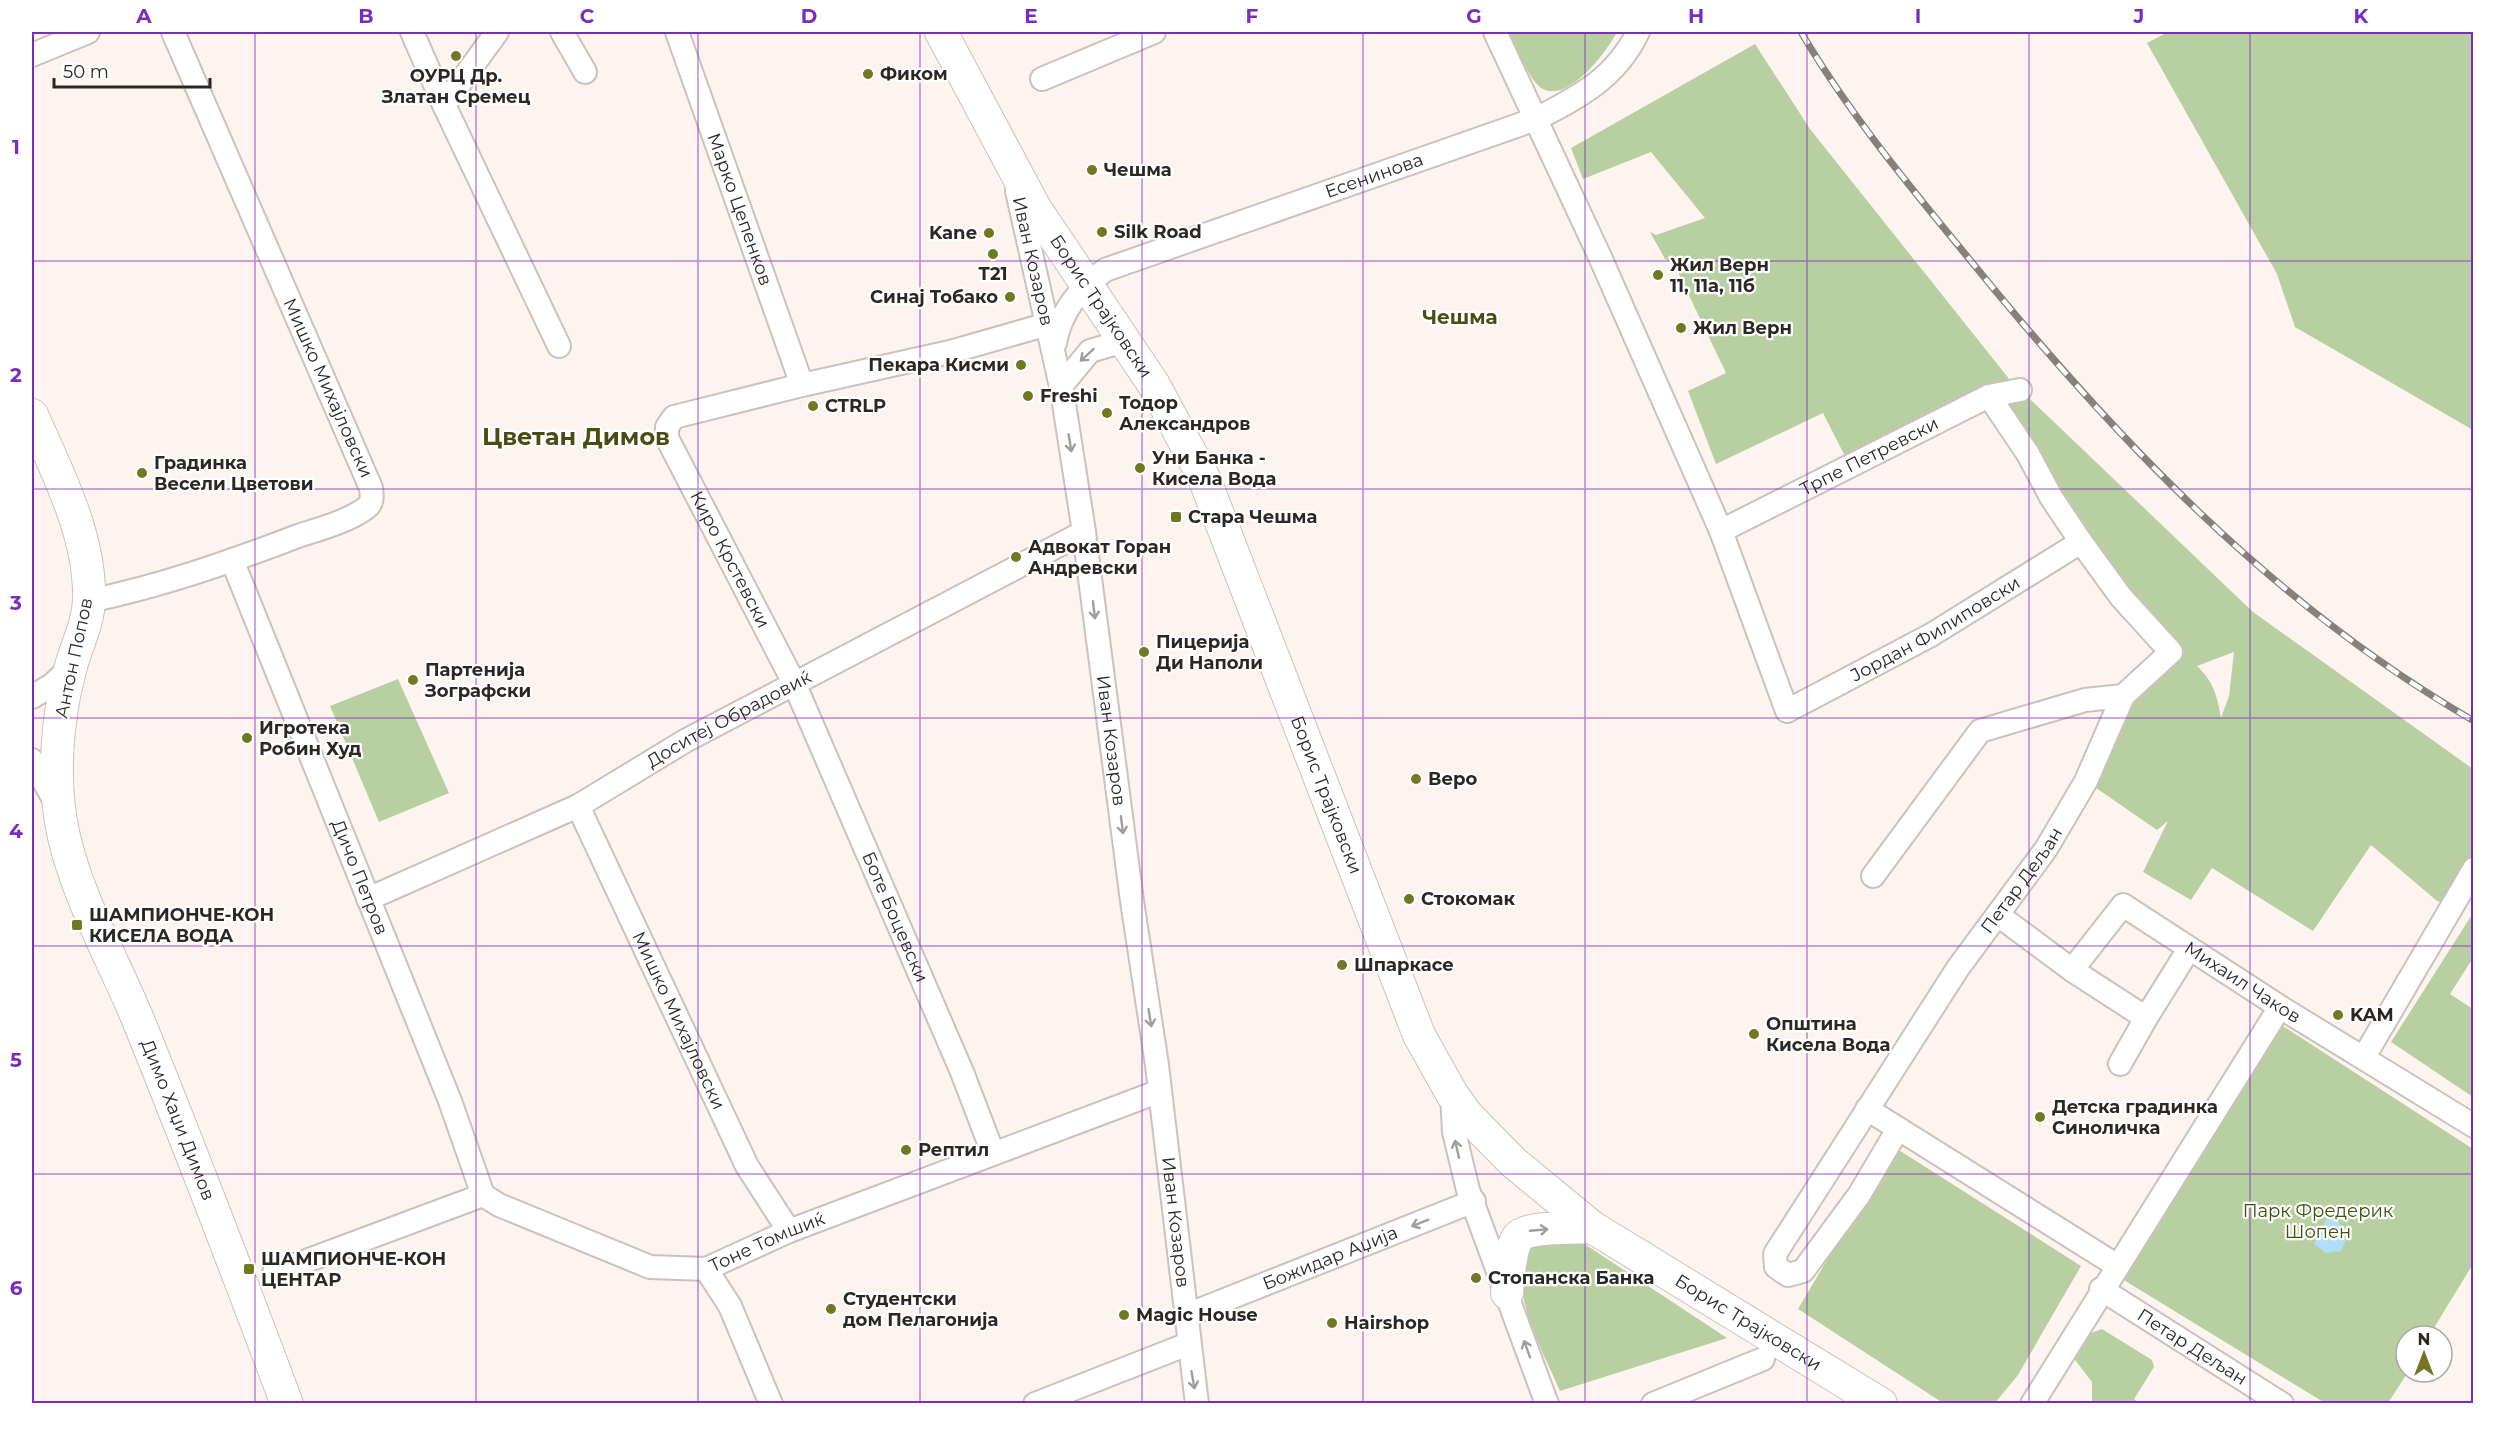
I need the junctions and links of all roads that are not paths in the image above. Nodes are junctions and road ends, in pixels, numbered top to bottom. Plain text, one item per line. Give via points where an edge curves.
1 (88, 32) edge
2 (173, 32) edge
3 (411, 32) edge
4 (497, 32) edge
5 (562, 32) edge
6 (677, 32) edge
7 (941, 32) edge
8 (1154, 32) edge
9 (1495, 32) edge
10 (1638, 32) edge
11 (32, 55) edge
12 (585, 72) dead end
13 (1042, 80) dead end
14 (444, 105) junction
15 (1536, 119) junction
16 (1012, 169) junction
17 (1086, 284) junction
18 (1048, 324) junction
19 (1124, 341) junction
20 (559, 346) dead end
21 (1054, 351) junction
22 (802, 385) junction
23 (1061, 386) junction
24 (2020, 390) dead end
25 (1989, 396) junction
26 (32, 416) edge
27 (1721, 531) junction
28 (1084, 532) junction
29 (2081, 542) junction
30 (232, 560) junction
31 (89, 601) junction
32 (70, 668) junction
33 (794, 683) junction
34 (2122, 696) junction
35 (32, 697) edge
36 (32, 760) edge
37 (578, 806) junction
38 (62, 824) junction
39 (2474, 868) edge
40 (1873, 876) dead end
41 (368, 899) junction
42 (1998, 915) junction
43 (2188, 949) junction
44 (2072, 970) junction
45 (2280, 1007) junction
46 (2146, 1018) junction
47 (2364, 1057) junction
48 (2121, 1064) dead end
49 (1160, 1091) junction
50 (1452, 1094) junction
51 (1867, 1109) junction
52 (2472, 1121) edge
53 (1898, 1129) junction
54 (993, 1153) junction
55 (483, 1195) junction
56 (1474, 1201) junction
57 (1592, 1227) junction
58 (789, 1231) junction
59 (2116, 1265) junction
60 (706, 1269) junction
61 (274, 1273) dead end
62 (2101, 1289) junction
63 (1507, 1293) junction
64 (1186, 1315) junction
65 (1188, 1344) junction
66 (1763, 1359) dead end
67 (287, 1404) edge
68 (771, 1404) edge
69 (1035, 1404) edge
70 (1197, 1404) edge
71 (1547, 1404) edge
72 (1653, 1404) edge
73 (1881, 1404) edge
74 (2032, 1404) edge
75 (2283, 1404) edge

1 - 11 street
2 - 30 street, Мишко Михајловски via 371,488 371,502 358,513
3 - 14 street
4 - 14 street
5 - 12 street
6 - 22 street, Марко Цепенков
7 - 16 street, Борис Трајковски
8 - 13 street
9 - 15 street
10 - 15 street, Есенинова via 1607,77 1586,93
14 - 20 street
15 - 17 street, Есенинова via 1105,270
15 - 27 street
16 - 17 street, Борис Трајковски
16 - 18 street, Иван Козаров
17 - 19 street, Борис Трајковски
17 - 21 street, Есенинова via 1063,313
18 - 21 street, Иван Козаров
18 - 22 street via 950,352
19 -> 23 street via 1090,351
19 - 50 street, Борис Трајковски via 1154,385 1204,478 1419,1035
21 - 23 street, Иван Козаров
22 - 33 street, Киро Крстевски via 674,417 667,426 667,438
23 -> 28 street, Иван Козаров
24 - 25 street, Трпе Петревски
25 - 27 street, Трпе Петревски
25 - 29 street
26 - 31 street, Антон Попов via 69,501 86,563
27 - 29 street, Јордан Филиповски via 1787,711 1931,635
28 - 33 street, Доситеј Обрадовиќ
28 -> 49 street, Иван Козаров
29 - 34 street, Петар Дељан via 2121,597 2171,652
30 - 31 street, Мишко Михајловски via 158,585
30 - 41 street, Дичо Петров
31 - 32 street, Антон Попов
32 - 35 street via 52,686
32 - 38 street, Антон Попов via 60,720
33 - 37 street, Доситеј Обрадовиќ via 685,741
33 - 54 street, Боте Боцевски via 962,1072
34 - 40 street via 2085,700 1980,731
34 - 42 street, Петар Дељан via 2086,781 2046,849
36 - 38 street
37 - 41 street, Доситеј Обрадовиќ
37 - 58 street, Мишко Михајловски via 747,1166
38 - 67 street, Димо Хаџи Димов via 86,900 143,1031
39 - 47 street
41 - 55 street, Дичо Петров via 450,1101
42 - 44 street
42 - 51 street, Петар Дељан via 1958,968
43 - 44 street, Михаил Чаков via 2123,905
43 - 45 street, Михаил Чаков
43 - 46 street
44 - 46 street
45 - 47 street, Михаил Чаков
45 - 59 street
46 - 48 street
47 - 52 street, Михаил Чаков
49 - 54 street, Тоне Томшиќ
49 - 64 street, Иван Козаров
56 -> 50 street via 1454,1132
50 - 57 street, Борис Трајковски via 1513,1162
51 - 53 street
51 - 53 street, Петар Дељан via 1775,1254 1776,1268 1788,1275 1803,1271 1859,1195
53 - 59 street
54 - 58 street, Тоне Томшиќ
55 - 60 street, Тоне Томшиќ via 650,1267
55 - 61 street
56 - 63 street
56 -> 64 street, Божидар Аџија
63 -> 57 street via 1520,1235 1530,1230
57 - 73 street, Борис Трајковски
58 - 60 street, Тоне Томшиќ
59 - 62 street
60 - 68 street via 730,1306
62 - 74 street
62 - 75 street, Петар Дељан
71 -> 63 street
64 - 65 street, Иван Козаров
65 - 69 street
65 -> 70 street, Иван Козаров
66 - 72 street

